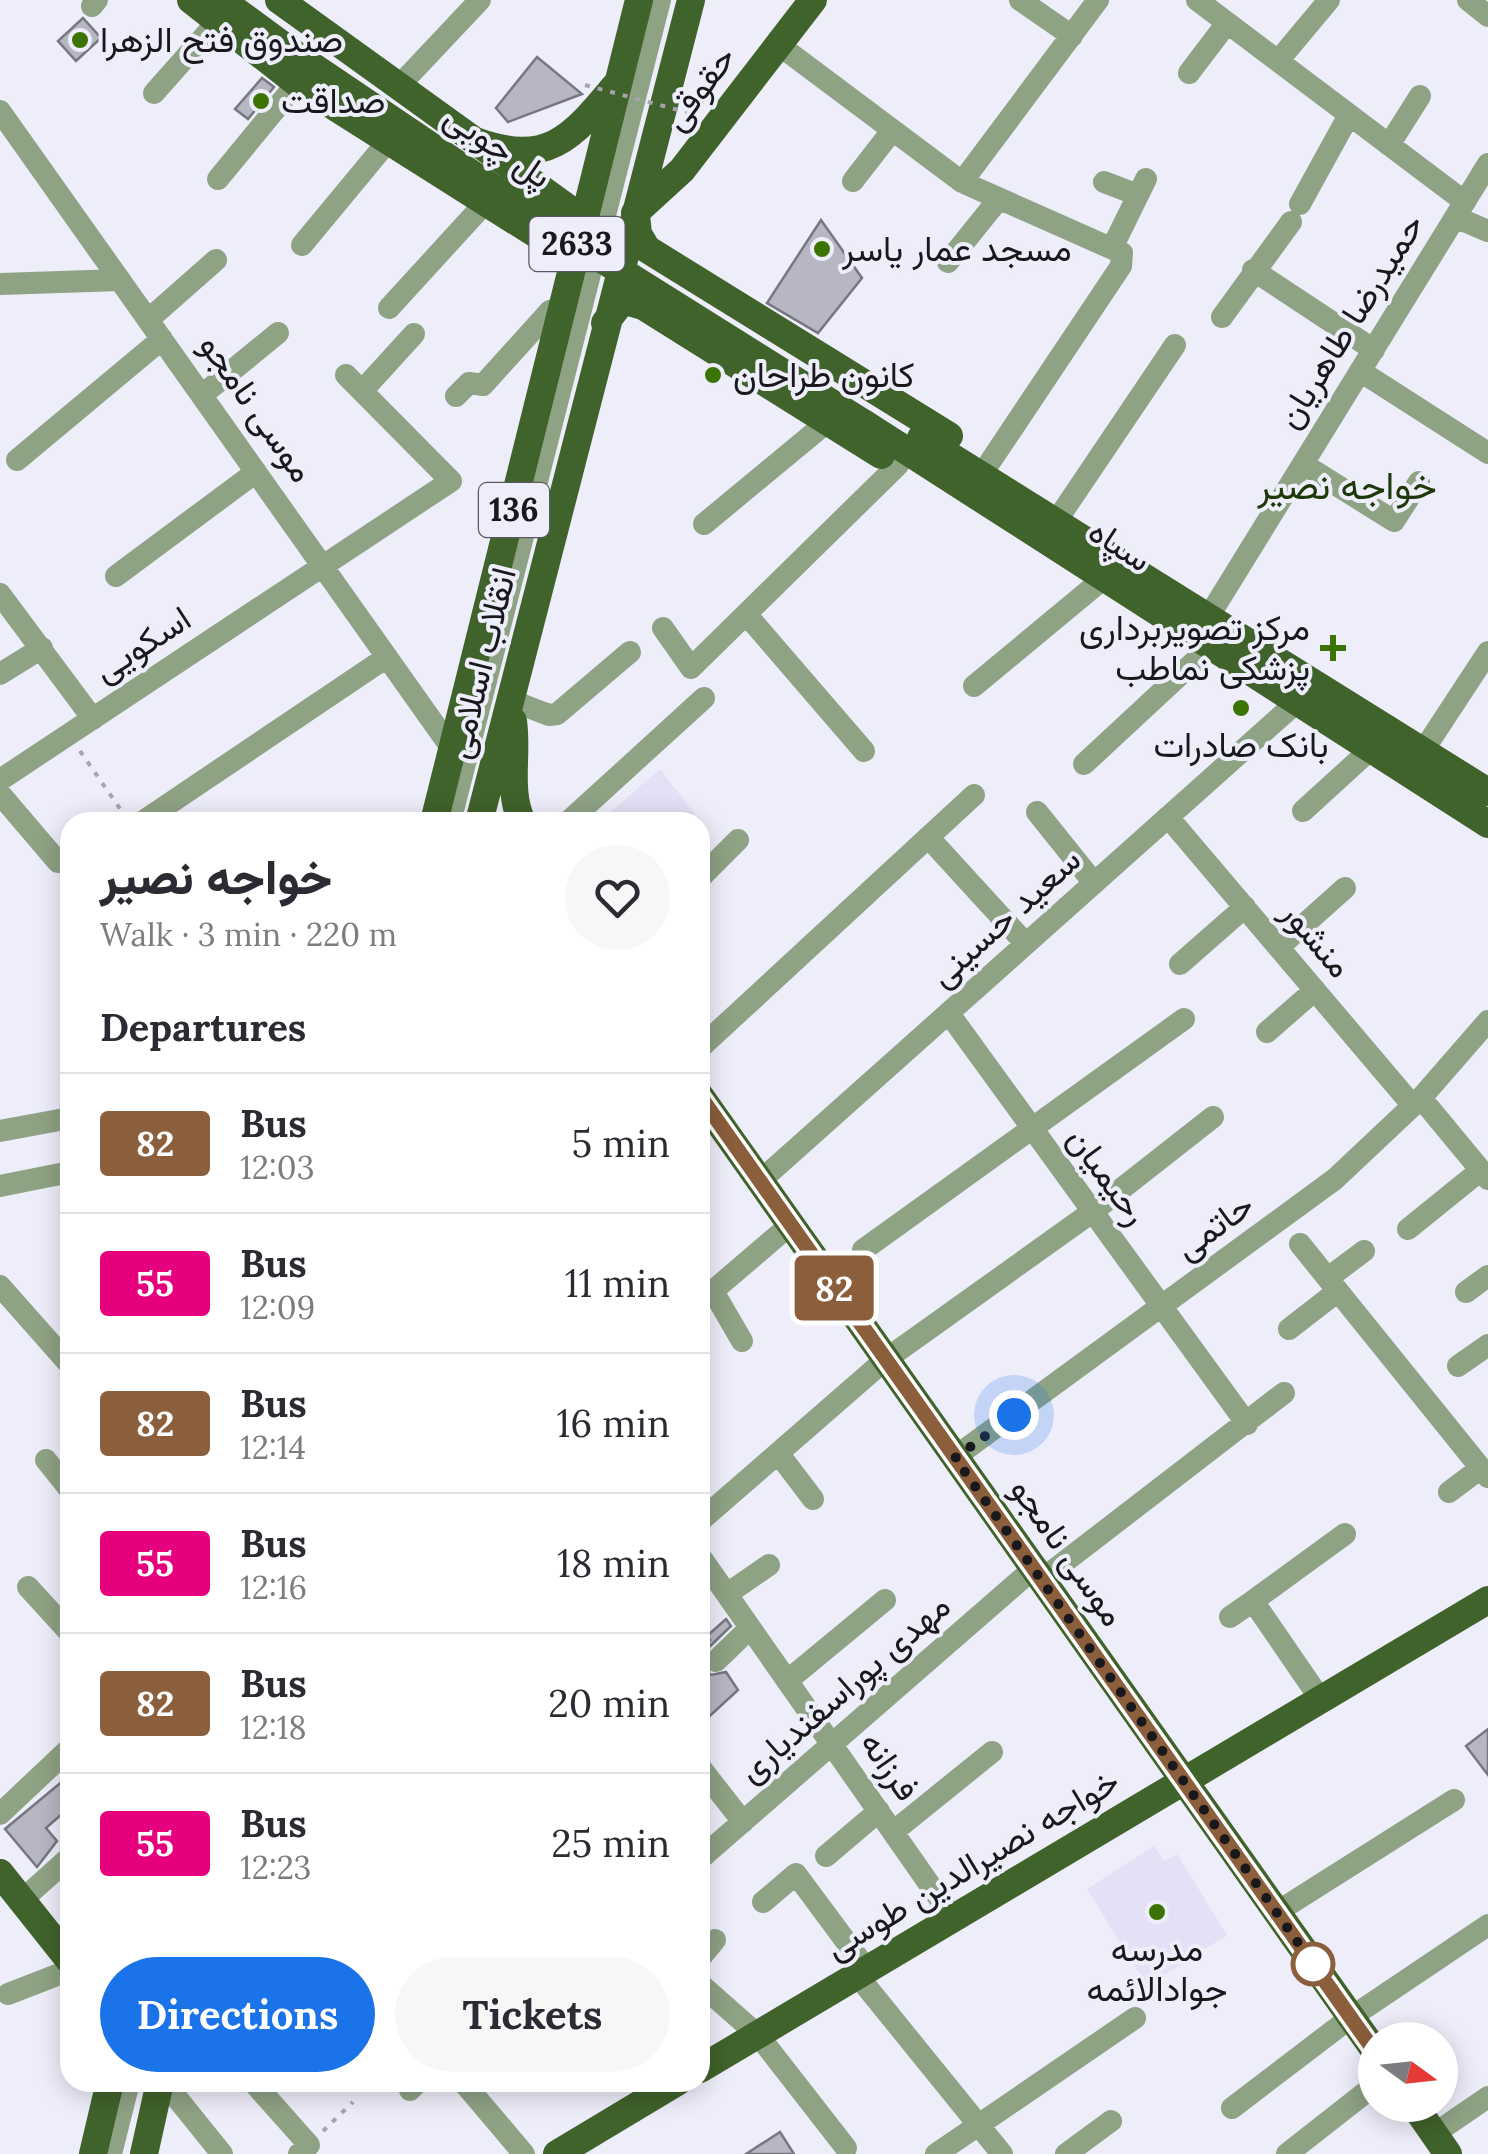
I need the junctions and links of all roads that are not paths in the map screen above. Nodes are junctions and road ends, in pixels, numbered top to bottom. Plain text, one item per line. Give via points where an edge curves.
1 (191, 0) edge
2 (249, 0) edge
3 (279, 0) edge
4 (480, 0) edge
5 (639, 0) edge
6 (660, 0) edge
7 (671, 0) edge
8 (691, 0) edge
9 (813, 0) edge
10 (1020, 0) edge
11 (1098, 0) edge
12 (1197, 0) edge
13 (1329, 0) edge
14 (1468, 0) edge
15 (219, 11) edge
16 (1488, 16) edge
17 (1227, 22) junction
18 (1072, 36) junction
19 (778, 45) junction
20 (300, 60) junction
21 (1278, 62) junction
22 (1189, 73) dead end
23 (620, 81) junction
24 (398, 86) junction
25 (154, 92) dead end
26 (1420, 96) dead end
27 (0, 111) edge
28 (1350, 115) junction
29 (891, 132) junction
30 (389, 140) junction
31 (475, 141) junction
32 (1389, 144) junction
33 (1488, 164) edge
34 (218, 179) dead end
35 (853, 182) dead end
36 (962, 182) junction
37 (1104, 182) dead end
38 (998, 200) junction
39 (486, 202) junction
40 (1460, 209) junction
41 (636, 213) junction
42 (1488, 231) edge
43 (536, 234) junction
44 (302, 245) dead end
45 (1116, 248) junction
46 (216, 260) dead end
47 (948, 262) dead end
48 (1253, 270) junction
49 (120, 280) junction
50 (695, 281) junction
51 (0, 284) edge
52 (567, 299) junction
53 (389, 308) dead end
54 (1222, 317) dead end
55 (604, 324) junction
56 (670, 324) junction
57 (155, 329) junction
58 (278, 334) dead end
59 (414, 334) dead end
60 (1175, 344) dead end
61 (1374, 350) junction
62 (1360, 372) junction
63 (202, 395) junction
64 (456, 396) dead end
65 (868, 416) joint
66 (826, 423) junction
67 (1488, 453) edge
68 (17, 460) dead end
69 (990, 462) junction
70 (1303, 464) junction
71 (898, 466) junction
72 (256, 472) junction
73 (1418, 482) dead end
74 (704, 524) dead end
75 (1050, 530) junction
76 (323, 567) junction
77 (116, 576) dead end
78 (1103, 579) junction
79 (0, 594) edge
80 (746, 614) junction
81 (1209, 616) junction
82 (663, 628) dead end
83 (1210, 647) junction
84 (42, 648) junction
85 (630, 652) dead end
86 (1488, 652) edge
87 (387, 656) junction
88 (0, 674) edge
89 (974, 686) dead end
90 (704, 698) dead end
91 (510, 700) junction
92 (1297, 702) junction
93 (93, 719) junction
94 (452, 748) junction
95 (1371, 750) junction
96 (864, 751) dead end
97 (1423, 751) junction
98 (1084, 764) dead end
99 (0, 780) edge
100 (1488, 792) edge
101 (0, 794) edge
102 (974, 795) dead end
103 (1303, 811) dead end
104 (157, 812) edge
105 (436, 812) edge
106 (453, 812) edge
107 (466, 812) edge
108 (482, 812) edge
109 (518, 812) edge
110 (579, 812) edge
111 (1037, 812) dead end
112 (1168, 817) junction
113 (1488, 824) edge
114 (928, 837) junction
115 (738, 840) dead end
116 (60, 861) edge
117 (710, 868) edge
118 (1094, 884) junction
119 (1344, 888) dead end
120 (1245, 908) junction
121 (1026, 944) junction
122 (1279, 947) junction
123 (1180, 964) dead end
124 (1315, 990) junction
125 (950, 1016) junction
126 (1184, 1018) dead end
127 (1488, 1021) edge
128 (1266, 1032) dead end
129 (710, 1039) edge
130 (1417, 1102) junction
131 (710, 1113) edge
132 (1214, 1117) dead end
133 (60, 1120) edge
134 (0, 1130) edge
135 (1032, 1130) junction
136 (1484, 1174) edge
137 (60, 1179) edge
138 (759, 1182) junction
139 (0, 1186) edge
140 (1092, 1212) junction
141 (790, 1225) junction
142 (1408, 1229) dead end
143 (1300, 1244) dead end
144 (863, 1250) dead end
145 (1364, 1251) dead end
146 (1488, 1276) edge
147 (1333, 1285) junction
148 (0, 1286) edge
149 (1466, 1292) dead end
150 (710, 1293) edge
151 (710, 1301) edge
152 (1160, 1308) junction
153 (1289, 1329) dead end
154 (742, 1341) dead end
155 (1488, 1345) edge
156 (60, 1354) edge
157 (886, 1360) junction
158 (1458, 1366) dead end
159 (1284, 1394) dead end
160 (1247, 1424) junction
161 (778, 1453) junction
162 (955, 1458) junction
163 (46, 1460) dead end
164 (1484, 1473) edge
165 (60, 1478) edge
166 (1449, 1492) dead end
167 (813, 1499) dead end
168 (710, 1512) edge
169 (1345, 1534) dead end
170 (768, 1564) dead end
171 (710, 1570) edge
172 (1037, 1574) junction
173 (28, 1587) dead end
174 (727, 1594) junction
175 (885, 1600) dead end
176 (1488, 1600) edge
177 (1253, 1602) junction
178 (1230, 1617) dead end
179 (60, 1622) edge
180 (750, 1628) junction
181 (716, 1661) dead end
182 (787, 1681) junction
183 (1320, 1700) junction
184 (832, 1744) junction
185 (992, 1752) dead end
186 (60, 1757) edge
187 (710, 1780) edge
188 (1184, 1782) junction
189 (1454, 1800) dead end
190 (879, 1811) junction
191 (0, 1814) edge
192 (743, 1822) junction
193 (893, 1832) junction
194 (710, 1847) edge
195 (826, 1856) dead end
196 (60, 1866) edge
197 (0, 1873) edge
198 (22, 1900) junction
199 (763, 1902) dead end
200 (1276, 1912) junction
201 (954, 1918) junction
202 (1488, 1925) edge
203 (60, 1948) edge
204 (858, 1967) junction
205 (60, 1974) edge
206 (710, 1993) edge
207 (8, 1994) dead end
208 (1134, 2018) dead end
209 (1350, 2018) junction
210 (1358, 2029) edge
211 (758, 2035) junction
212 (710, 2063) edge
213 (108, 2092) edge
214 (126, 2092) edge
215 (142, 2092) edge
216 (160, 2092) edge
217 (170, 2092) edge
218 (261, 2092) edge
219 (471, 2092) edge
220 (660, 2092) edge
221 (1488, 2096) edge
222 (1358, 2098) edge
223 (1232, 2108) dead end
224 (1111, 2122) dead end
225 (1426, 2122) edge
226 (978, 2124) junction
227 (1441, 2144) edge
228 (846, 2148) dead end
229 (304, 2149) edge
230 (94, 2154) edge
231 (111, 2154) edge
232 (127, 2154) edge
233 (144, 2154) edge
234 (222, 2154) edge
235 (524, 2154) edge
236 (557, 2154) edge
237 (936, 2154) edge
238 (1002, 2154) edge
239 (1066, 2154) edge
240 (1287, 2154) edge

1 - 15 main road
2 - 20 main road
3 - 24 main road
4 - 24 street
5 - 23 main road, انقلاب اسلامی / 136
6 - 106 street
7 - 107 street
8 - 41 main road, انقلاب اسلامی / 136
9 - 19 main road, حقوقی
10 - 18 street
11 - 18 street
12 - 17 street
13 - 21 street
14 - 16 street
15 - 20 main road
15 - 25 street
17 - 21 street
17 - 22 street
18 - 36 street
19 - 29 street
19 - 41 main road, حقوقی via 682,170
20 - 30 main road
20 - 34 street
20 - 65 main road, پل چوبی / 2633, bridge via 546,224
21 - 28 street
23 - 31 main road via 559,143 513,153
23 - 52 main road, انقلاب اسلامی / 136
24 - 31 main road
26 - 32 street
27 - 49 street, موسی نامجو
28 - 32 street
28 - 48 street via 1295,213
29 - 35 street
29 - 36 street
30 - 39 main road
30 - 44 street
31 - 43 main road via 572,212 577,223 568,242
32 - 40 street
33 - 40 street, حمیدرضا طاهریان
36 - 38 street
37 - 45 street via 1142,187
38 - 45 street
38 - 47 street
39 - 43 main road
39 - 53 street
40 - 42 street
40 - 61 street, حمیدرضا طاهریان
41 - 50 main road via 648,249
41 - 55 main road, انقلاب اسلامی / 136
43 - 52 main road via 562,267
45 - 69 street via 1121,266
46 - 57 street
48 - 54 street
48 - 61 street
49 - 51 street
49 - 57 street, موسی نامجو
50 - 56 main road via 666,275 653,278 645,290
50 - 69 main road, 2633
52 - 64 street via 483,385 469,383
52 - 94 main road, انقلاب اسلامی / 136
55 - 56 main road, 2633 via 623,300
55 - 91 main road, انقلاب اسلامی / 136
56 - 66 main road, 2633
57 - 63 street, موسی نامجو
57 - 68 street
58 - 63 street
59 - 76 street, اسکویی via 354,383 451,481
60 - 75 street
61 - 62 street, حمیدرضا طاهریان
62 - 67 street
62 - 70 street, حمیدرضا طاهریان
63 - 72 street, موسی نامجو
65 - 75 main road, سپاه / 2633
66 - 71 main road, 2633
66 - 74 street
69 - 75 main road, 2633
70 - 73 street via 1394,521
70 - 81 street, حمیدرضا طاهریان
71 - 75 main road, 2633 via 980,515
71 - 80 street
72 - 76 street, موسی نامجو
72 - 77 street
75 - 78 main road, سپاه / 2633
75 - 81 main road, سپاه / 2633
76 - 87 street, موسی نامجو
76 - 93 street, اسکویی
78 - 83 main road, سپاه / 2633
78 - 89 street
79 - 84 street
80 - 82 street via 691,668
80 - 96 street
81 - 97 main road, سپاه / 2633
83 - 92 main road, سپاه / 2633
83 - 98 street
84 - 88 street
84 - 93 street
85 - 91 street via 558,714
86 - 97 street
87 - 94 street, موسی نامجو
87 - 104 street
90 - 110 street
91 - 108 main road, انقلاب اسلامی / 136
91 - 109 main road via 516,746 512,794
92 - 95 main road, سپاه / 2633
92 - 112 street, سعید حسینی
93 - 99 street, اسکویی
94 - 105 main road, انقلاب اسلامی / 136
95 - 103 street
95 - 113 main road, سپاه / 2633
97 - 100 main road, سپاه / 2633
101 - 116 street
102 - 114 street
111 - 118 street
112 - 118 street, سعید حسینی
112 - 120 street, منشور
114 - 121 street
114 - 129 street
115 - 117 street
118 - 121 street, سعید حسینی
119 - 122 street
120 - 122 street, منشور
120 - 123 street
121 - 125 street, سعید حسینی
122 - 124 street, منشور
124 - 128 street
124 - 130 street, منشور
125 - 135 street, رحیمیان
125 - 138 street, سعید حسینی
126 - 135 street
127 - 130 street, حاتمی
130 - 136 street, منشور
130 - 152 street, حاتمی via 1335,1179
131 - 138 main road, موسی نامجو
132 - 140 street
133 - 134 street
135 - 140 street, رحیمیان
135 - 144 street
136 - 142 street
137 - 139 street
138 - 141 main road, موسی نامجو
140 - 152 street, رحیمیان
140 - 157 street
141 - 150 street
141 - 157 main road, موسی نامجو
143 - 147 street
145 - 147 street
146 - 149 street
147 - 153 street
147 - 164 street
148 - 156 street
151 - 154 street
152 - 160 street, رحیمیان
152 - 162 street, حاتمی
155 - 158 street
157 - 161 street
157 - 162 main road, موسی نامجو
159 - 160 street, مهدی پوراسفندیاری
160 - 172 street, مهدی پوراسفندیاری
161 - 167 street
161 - 168 street
162 - 172 main road, موسی نامجو
163 - 165 street
164 - 166 street
169 - 177 street
170 - 174 street
171 - 174 street, فرزانه
172 - 184 street, مهدی پوراسفندیاری
172 - 188 main road, موسی نامجو
173 - 179 street
174 - 180 street, فرزانه
175 - 182 street
176 - 183 main road, خواجه نصیرالدین طوسی
177 - 178 street
177 - 183 street
180 - 181 street
180 - 182 street, فرزانه
182 - 184 street, فرزانه
183 - 188 main road, خواجه نصیرالدین طوسی
184 - 190 street, فرزانه
184 - 192 street, مهدی پوراسفندیاری
185 - 193 street
186 - 191 street
187 - 192 street
188 - 200 main road, موسی نامجو
188 - 201 main road, خواجه نصیرالدین طوسی
189 - 200 street
190 - 193 street, فرزانه
190 - 195 street
192 - 194 street, مهدی پوراسفندیاری
193 - 201 street, فرزانه
196 - 198 street
197 - 198 main road
198 - 203 main road
199 - 204 street via 796,1874
200 - 209 main road, موسی نامجو
201 - 204 main road, خواجه نصیرالدین طوسی
202 - 209 street
204 - 211 main road, خواجه نصیرالدین طوسی
204 - 226 street
205 - 207 street
206 - 211 street
208 - 226 street
209 - 210 main road, موسی نامجو
209 - 223 street
211 - 212 main road, خواجه نصیرالدین طوسی
211 - 228 street
213 - 230 main road
214 - 231 street
215 - 232 street
216 - 233 main road
217 - 234 street
218 - 229 street
219 - 235 street
220 - 236 main road
221 - 227 street
222 - 240 street
224 - 239 street
225 - 227 main road
226 - 237 street
226 - 238 street

